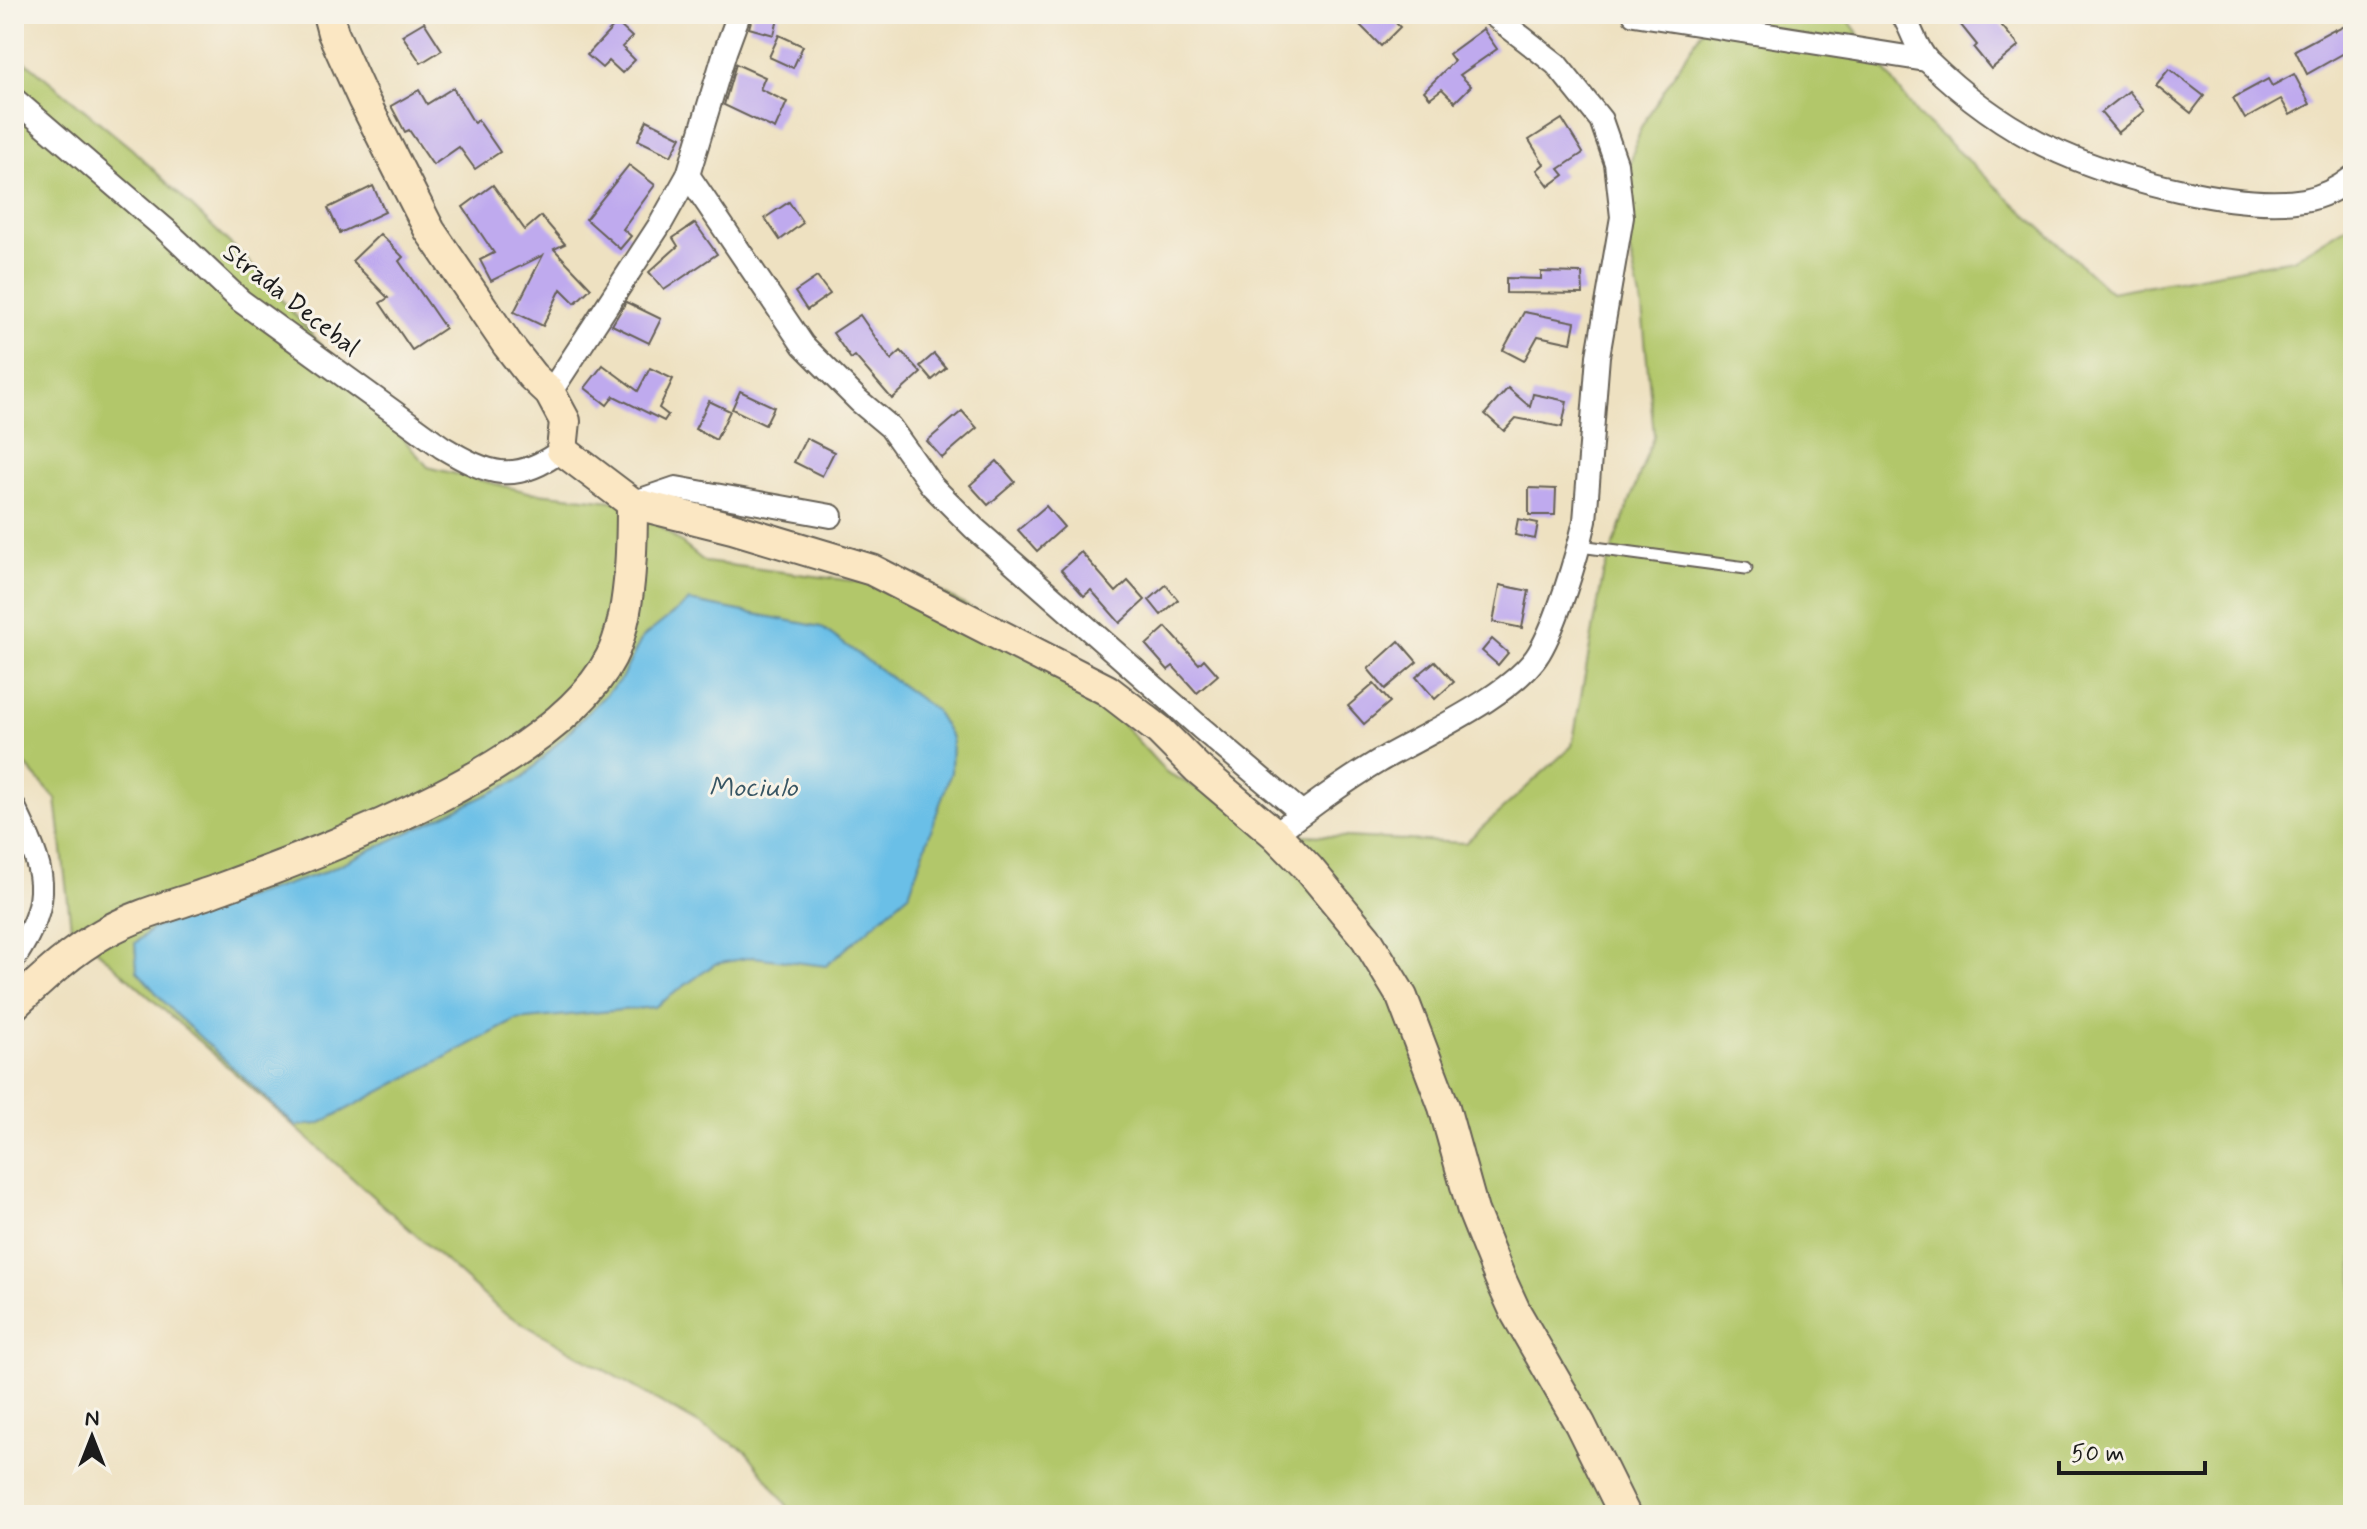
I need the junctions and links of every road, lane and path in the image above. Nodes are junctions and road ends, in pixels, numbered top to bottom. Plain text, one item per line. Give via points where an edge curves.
1 (328, 14) edge
2 (739, 14) edge
3 (1492, 14) edge
4 (1634, 14) edge
5 (1902, 14) edge
6 (1926, 60) junction
7 (14, 99) edge
8 (688, 175) junction
9 (2353, 177) edge
10 (550, 393) junction
11 (562, 450) junction
12 (632, 503) junction
13 (831, 516) dead end
14 (1580, 546) junction
15 (1746, 568) dead end
16 (14, 807) edge
17 (1302, 813) junction
18 (1275, 834) junction
19 (14, 959) edge
20 (14, 1005) edge
21 (1625, 1515) edge

1 - 10 street via 363,99 430,231 507,344
2 - 8 street
3 - 14 street via 1556,64 1601,120 1616,163 1622,217 1598,356
4 - 6 street
5 - 6 street
6 - 9 street via 2024,133 2060,152 2140,180 2264,202 2305,200
7 - 11 street, Strada Decebal via 241,301 442,447 475,467 508,474 542,465
8 - 10 street
8 - 17 street via 803,345 890,427 932,486
10 - 11 street via 565,421
11 - 12 street
12 - 13 street via 676,488
12 - 18 street via 872,570 1107,690
12 - 20 street via 632,556 612,654 595,684 569,712 529,743 395,817 104,933
14 - 15 lane
14 - 17 street via 1539,653 1519,678
16 - 19 street via 42,877 32,933
17 - 18 street
18 - 21 street via 1366,938 1402,997 1500,1278

